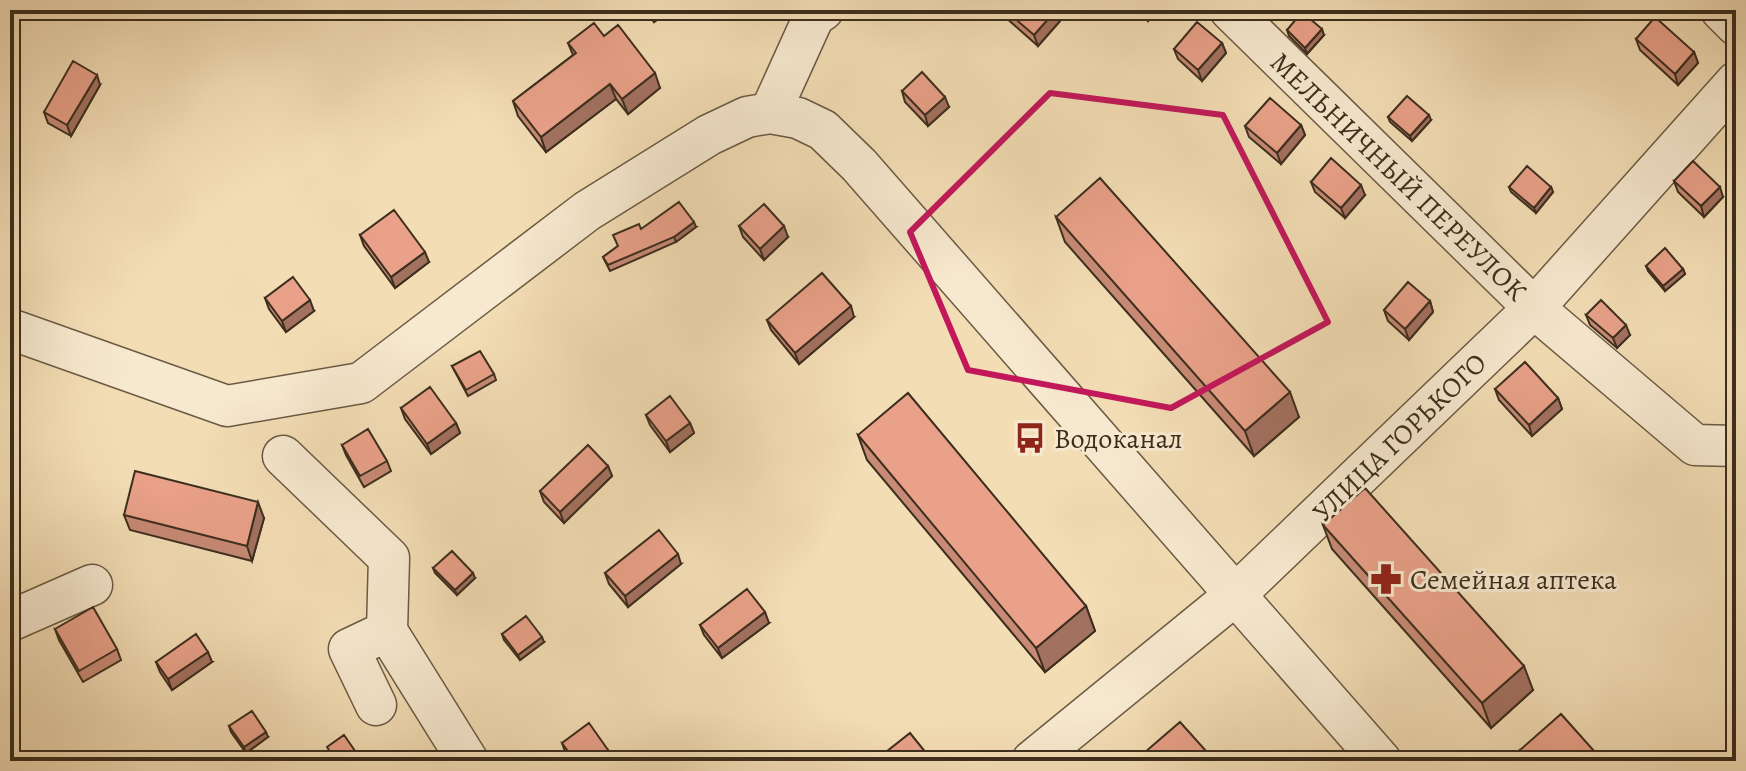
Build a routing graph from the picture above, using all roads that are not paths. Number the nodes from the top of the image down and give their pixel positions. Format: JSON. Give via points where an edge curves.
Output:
{"nodes":[{"id":1,"x":823,"y":10,"type":"edge"},
{"id":2,"x":1230,"y":10,"type":"edge"},
{"id":3,"x":1721,"y":10,"type":"edge"},
{"id":4,"x":1736,"y":25,"type":"edge"},
{"id":5,"x":1736,"y":82,"type":"edge"},
{"id":6,"x":770,"y":113,"type":"junction"},
{"id":7,"x":1534,"y":308,"type":"junction"},
{"id":8,"x":10,"y":329,"type":"edge"},
{"id":9,"x":1736,"y":446,"type":"edge"},
{"id":10,"x":283,"y":456,"type":"dead end"},
{"id":11,"x":92,"y":585,"type":"dead end"},
{"id":12,"x":1234,"y":596,"type":"junction"},
{"id":13,"x":10,"y":621,"type":"edge"},
{"id":14,"x":387,"y":631,"type":"junction"},
{"id":15,"x":376,"y":705,"type":"dead end"},
{"id":16,"x":468,"y":761,"type":"edge"},
{"id":17,"x":1032,"y":761,"type":"edge"},
{"id":18,"x":1381,"y":761,"type":"edge"}],
"edges":[{"from":1,"to":6,"type":"street","via":[[814,16]]},
{"from":2,"to":7,"type":"street","name":"МЕЛЬНИЧНЫЙ ПЕРЕУЛОК"},
{"from":3,"to":4,"type":"street"},
{"from":5,"to":7,"type":"street","name":"УЛИЦА ГОРЬКОГО"},
{"from":6,"to":8,"type":"street","via":[[747,117],[709,135],[587,211],[361,383],[227,406]]},
{"from":6,"to":12,"type":"street","via":[[823,130],[859,165]]},
{"from":7,"to":9,"type":"street","name":"МЕЛЬНИЧНЫЙ ПЕРЕУЛОК","via":[[1695,445]]},
{"from":7,"to":12,"type":"street","name":"УЛИЦА ГОРЬКОГО"},
{"from":10,"to":14,"type":"street","via":[[389,558]]},
{"from":11,"to":13,"type":"street"},
{"from":12,"to":17,"type":"street","name":"УЛИЦА ГОРЬКОГО"},
{"from":12,"to":18,"type":"street"},
{"from":14,"to":15,"type":"street","via":[[349,649]]},
{"from":14,"to":16,"type":"street"}]}
